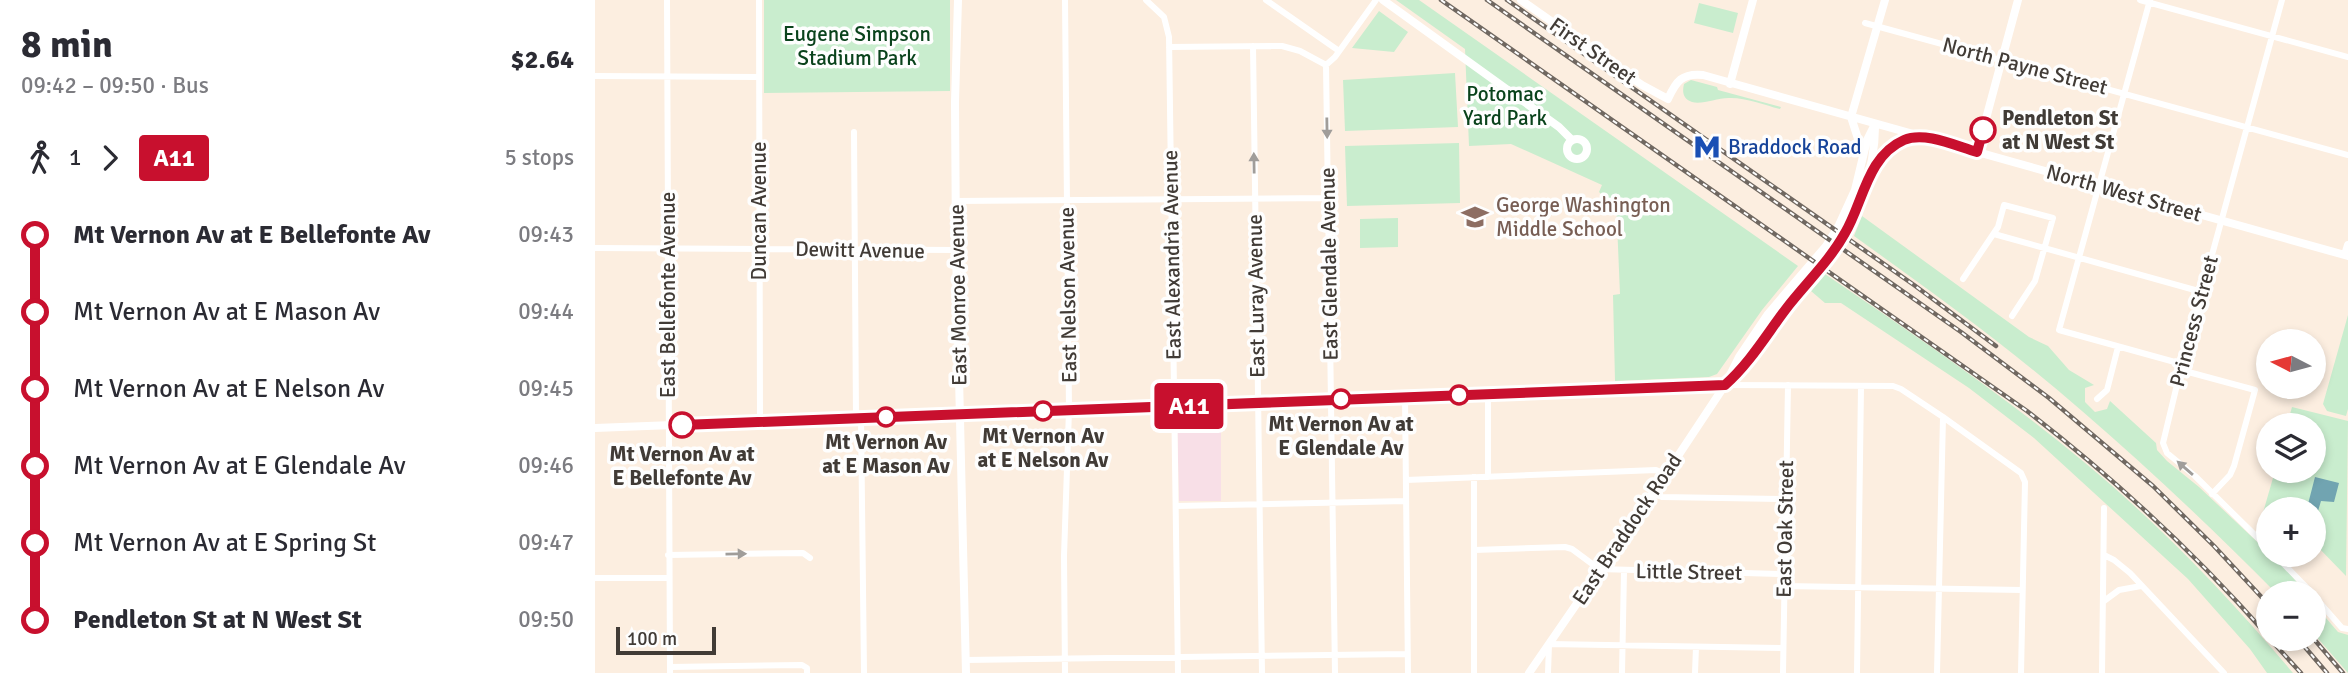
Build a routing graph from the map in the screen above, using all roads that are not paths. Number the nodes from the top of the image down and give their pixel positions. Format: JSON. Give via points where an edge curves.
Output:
{"nodes":[{"id":1,"x":667,"y":0,"type":"edge"},
{"id":2,"x":759,"y":0,"type":"edge"},
{"id":3,"x":958,"y":0,"type":"edge"},
{"id":4,"x":1065,"y":0,"type":"edge"},
{"id":5,"x":1146,"y":0,"type":"edge"},
{"id":6,"x":1266,"y":0,"type":"edge"},
{"id":7,"x":1376,"y":0,"type":"edge"},
{"id":8,"x":1383,"y":0,"type":"edge"},
{"id":9,"x":1521,"y":0,"type":"edge"},
{"id":10,"x":1753,"y":0,"type":"edge"},
{"id":11,"x":1885,"y":0,"type":"edge"},
{"id":12,"x":2018,"y":0,"type":"edge"},
{"id":13,"x":2140,"y":0,"type":"edge"},
{"id":14,"x":2282,"y":0,"type":"edge"},
{"id":15,"x":2150,"y":1,"type":"edge"},
{"id":16,"x":1865,"y":23,"type":"dead end"},
{"id":17,"x":1878,"y":25,"type":"junction"},
{"id":18,"x":2272,"y":36,"type":"junction"},
{"id":19,"x":1252,"y":46,"type":"junction"},
{"id":20,"x":1169,"y":47,"type":"junction"},
{"id":21,"x":1339,"y":51,"type":"junction"},
{"id":22,"x":2348,"y":57,"type":"edge"},
{"id":23,"x":2002,"y":60,"type":"junction"},
{"id":24,"x":1324,"y":64,"type":"junction"},
{"id":25,"x":595,"y":76,"type":"edge"},
{"id":26,"x":667,"y":76,"type":"junction"},
{"id":27,"x":758,"y":76,"type":"junction"},
{"id":28,"x":1730,"y":84,"type":"junction"},
{"id":29,"x":2124,"y":93,"type":"junction"},
{"id":30,"x":1668,"y":99,"type":"joint"},
{"id":31,"x":1851,"y":117,"type":"junction"},
{"id":32,"x":1875,"y":124,"type":"junction"},
{"id":33,"x":2247,"y":127,"type":"junction"},
{"id":34,"x":854,"y":132,"type":"dead end"},
{"id":35,"x":1922,"y":136,"type":"junction"},
{"id":36,"x":1572,"y":140,"type":"dead end"},
{"id":37,"x":1977,"y":152,"type":"junction"},
{"id":38,"x":2348,"y":155,"type":"edge"},
{"id":39,"x":1863,"y":160,"type":"junction"},
{"id":40,"x":1865,"y":184,"type":"junction"},
{"id":41,"x":2099,"y":186,"type":"junction"},
{"id":42,"x":1328,"y":198,"type":"junction"},
{"id":43,"x":1254,"y":199,"type":"junction"},
{"id":44,"x":1171,"y":200,"type":"junction"},
{"id":45,"x":956,"y":201,"type":"junction"},
{"id":46,"x":1067,"y":201,"type":"junction"},
{"id":47,"x":2222,"y":220,"type":"junction"},
{"id":48,"x":1994,"y":234,"type":"junction"},
{"id":49,"x":2348,"y":244,"type":"edge"},
{"id":50,"x":595,"y":248,"type":"edge"},
{"id":51,"x":759,"y":248,"type":"junction"},
{"id":52,"x":2045,"y":248,"type":"junction"},
{"id":53,"x":667,"y":249,"type":"junction"},
{"id":54,"x":855,"y":250,"type":"junction"},
{"id":55,"x":956,"y":250,"type":"junction"},
{"id":56,"x":2346,"y":256,"type":"edge"},
{"id":57,"x":2079,"y":257,"type":"junction"},
{"id":58,"x":1963,"y":279,"type":"dead end"},
{"id":59,"x":2202,"y":292,"type":"junction"},
{"id":60,"x":2012,"y":316,"type":"dead end"},
{"id":61,"x":2118,"y":347,"type":"junction"},
{"id":62,"x":2181,"y":367,"type":"junction"},
{"id":63,"x":1725,"y":385,"type":"junction"},
{"id":64,"x":1788,"y":385,"type":"junction"},
{"id":65,"x":1861,"y":387,"type":"junction"},
{"id":66,"x":1488,"y":394,"type":"junction"},
{"id":67,"x":1405,"y":397,"type":"junction"},
{"id":68,"x":2097,"y":399,"type":"dead end"},
{"id":69,"x":1332,"y":400,"type":"junction"},
{"id":70,"x":1258,"y":403,"type":"junction"},
{"id":71,"x":1174,"y":406,"type":"junction"},
{"id":72,"x":1069,"y":410,"type":"junction"},
{"id":73,"x":961,"y":414,"type":"junction"},
{"id":74,"x":1943,"y":417,"type":"junction"},
{"id":75,"x":859,"y":418,"type":"junction"},
{"id":76,"x":760,"y":422,"type":"junction"},
{"id":77,"x":668,"y":425,"type":"junction"},
{"id":78,"x":595,"y":428,"type":"edge"},
{"id":79,"x":1666,"y":474,"type":"junction"},
{"id":80,"x":1474,"y":477,"type":"junction"},
{"id":81,"x":1488,"y":477,"type":"junction"},
{"id":82,"x":1406,"y":480,"type":"junction"},
{"id":83,"x":1653,"y":493,"type":"junction"},
{"id":84,"x":2212,"y":494,"type":"junction"},
{"id":85,"x":1786,"y":499,"type":"junction"},
{"id":86,"x":1406,"y":501,"type":"junction"},
{"id":87,"x":1333,"y":502,"type":"junction"},
{"id":88,"x":1259,"y":503,"type":"junction"},
{"id":89,"x":1176,"y":506,"type":"junction"},
{"id":90,"x":2103,"y":508,"type":"dead end"},
{"id":91,"x":2256,"y":536,"type":"edge"},
{"id":92,"x":1474,"y":550,"type":"junction"},
{"id":93,"x":668,"y":555,"type":"junction"},
{"id":94,"x":2104,"y":555,"type":"junction"},
{"id":95,"x":810,"y":558,"type":"dead end"},
{"id":96,"x":2287,"y":567,"type":"edge"},
{"id":97,"x":1599,"y":569,"type":"junction"},
{"id":98,"x":1624,"y":571,"type":"junction"},
{"id":99,"x":1784,"y":574,"type":"junction"},
{"id":100,"x":595,"y":578,"type":"edge"},
{"id":101,"x":668,"y":578,"type":"junction"},
{"id":102,"x":2300,"y":581,"type":"edge"},
{"id":103,"x":1784,"y":586,"type":"junction"},
{"id":104,"x":2141,"y":586,"type":"junction"},
{"id":105,"x":1859,"y":587,"type":"junction"},
{"id":106,"x":1939,"y":589,"type":"junction"},
{"id":107,"x":2022,"y":590,"type":"junction"},
{"id":108,"x":2104,"y":601,"type":"junction"},
{"id":109,"x":2326,"y":609,"type":"edge"},
{"id":110,"x":2348,"y":629,"type":"edge"},
{"id":111,"x":1549,"y":644,"type":"junction"},
{"id":112,"x":1622,"y":645,"type":"junction"},
{"id":113,"x":1696,"y":647,"type":"junction"},
{"id":114,"x":1783,"y":648,"type":"junction"},
{"id":115,"x":1335,"y":654,"type":"junction"},
{"id":116,"x":1407,"y":654,"type":"junction"},
{"id":117,"x":1262,"y":656,"type":"junction"},
{"id":118,"x":1178,"y":657,"type":"junction"},
{"id":119,"x":1065,"y":658,"type":"junction"},
{"id":120,"x":965,"y":660,"type":"junction"},
{"id":121,"x":670,"y":670,"type":"edge"},
{"id":122,"x":807,"y":670,"type":"edge"},
{"id":123,"x":864,"y":673,"type":"edge"},
{"id":124,"x":965,"y":673,"type":"edge"},
{"id":125,"x":1065,"y":673,"type":"edge"},
{"id":126,"x":1178,"y":673,"type":"edge"},
{"id":127,"x":1262,"y":673,"type":"edge"},
{"id":128,"x":1335,"y":673,"type":"edge"},
{"id":129,"x":1408,"y":673,"type":"edge"},
{"id":130,"x":1474,"y":673,"type":"edge"},
{"id":131,"x":1529,"y":673,"type":"edge"},
{"id":132,"x":1548,"y":673,"type":"edge"},
{"id":133,"x":1622,"y":673,"type":"edge"},
{"id":134,"x":1695,"y":673,"type":"edge"},
{"id":135,"x":1783,"y":673,"type":"edge"},
{"id":136,"x":1857,"y":673,"type":"edge"},
{"id":137,"x":1937,"y":673,"type":"edge"},
{"id":138,"x":2021,"y":673,"type":"edge"},
{"id":139,"x":2102,"y":673,"type":"edge"},
{"id":140,"x":2224,"y":673,"type":"edge"}],
"edges":[{"from":1,"to":26,"type":"street","name":"East Bellefonte Avenue"},
{"from":2,"to":27,"type":"street","name":"Duncan Avenue"},
{"from":3,"to":45,"type":"main road","name":"East Monroe Avenue"},
{"from":4,"to":46,"type":"street","name":"East Nelson Avenue"},
{"from":5,"to":20,"type":"street","name":"East Alexandria Avenue","via":[[1164,17]]},
{"from":6,"to":21,"type":"street"},
{"from":7,"to":21,"type":"street"},
{"from":8,"to":36,"type":"main road"},
{"from":9,"to":30,"type":"main road","name":"First Street"},
{"from":10,"to":28,"type":"main road"},
{"from":11,"to":17,"type":"main road"},
{"from":12,"to":23,"type":"main road"},
{"from":13,"to":15,"type":"street"},
{"from":14,"to":18,"type":"street","name":"Princess Street"},
{"from":15,"to":18,"type":"street"},
{"from":15,"to":29,"type":"street"},
{"from":16,"to":17,"type":"street","name":"North Payne Street"},
{"from":17,"to":23,"type":"street","name":"North Payne Street"},
{"from":17,"to":31,"type":"main road"},
{"from":18,"to":22,"type":"street"},
{"from":18,"to":33,"type":"street","name":"Princess Street"},
{"from":19,"to":20,"type":"street"},
{"from":19,"to":24,"type":"street","via":[[1288,47]]},
{"from":43,"to":19,"type":"street","name":"East Luray Avenue","one_way":true},
{"from":20,"to":44,"type":"street","name":"East Alexandria Avenue"},
{"from":21,"to":24,"type":"street"},
{"from":23,"to":29,"type":"street","name":"North Payne Street"},
{"from":23,"to":37,"type":"main road"},
{"from":24,"to":42,"type":"street","name":"East Glendale Avenue","one_way":true},
{"from":25,"to":26,"type":"street"},
{"from":26,"to":27,"type":"street"},
{"from":26,"to":53,"type":"street","name":"East Bellefonte Avenue"},
{"from":27,"to":51,"type":"street","name":"Duncan Avenue"},
{"from":28,"to":30,"type":"main road","name":"North West Street","via":[[1688,74],[1677,80]]},
{"from":28,"to":31,"type":"main road","name":"North West Street"},
{"from":29,"to":33,"type":"street","name":"North Payne Street"},
{"from":29,"to":41,"type":"street"},
{"from":31,"to":32,"type":"main road","name":"North West Street"},
{"from":31,"to":39,"type":"main road"},
{"from":32,"to":35,"type":"main road","name":"North West Street"},
{"from":32,"to":39,"type":"main road","name":"East Braddock Road"},
{"from":32,"to":40,"type":"main road","name":"East Braddock Road"},
{"from":33,"to":38,"type":"street","name":"North Payne Street"},
{"from":33,"to":47,"type":"street","name":"Princess Street"},
{"from":34,"to":54,"type":"street"},
{"from":35,"to":37,"type":"main road","name":"North West Street"},
{"from":35,"to":40,"type":"main road","via":[[1894,146]]},
{"from":37,"to":41,"type":"main road","name":"North West Street"},
{"from":39,"to":63,"type":"main road","name":"East Braddock Road","via":[[1839,225],[1768,314]]},
{"from":40,"to":63,"type":"main road","name":"East Braddock Road","via":[[1831,255],[1741,371]]},
{"from":41,"to":47,"type":"main road","name":"North West Street"},
{"from":41,"to":57,"type":"street"},
{"from":42,"to":43,"type":"street"},
{"from":42,"to":69,"type":"street","name":"East Glendale Avenue"},
{"from":43,"to":44,"type":"street"},
{"from":43,"to":70,"type":"street","name":"East Luray Avenue"},
{"from":44,"to":46,"type":"street"},
{"from":44,"to":71,"type":"street","name":"East Alexandria Avenue"},
{"from":45,"to":46,"type":"street"},
{"from":45,"to":55,"type":"main road","name":"East Monroe Avenue"},
{"from":46,"to":72,"type":"street","name":"East Nelson Avenue"},
{"from":47,"to":56,"type":"main road","name":"North West Street"},
{"from":47,"to":59,"type":"street","name":"Princess Street"},
{"from":48,"to":52,"type":"street"},
{"from":48,"to":52,"type":"street","via":[[2004,205],[2053,218]]},
{"from":48,"to":58,"type":"street"},
{"from":49,"to":56,"type":"main road"},
{"from":50,"to":53,"type":"street","name":"Dewitt Avenue"},
{"from":51,"to":53,"type":"street","name":"Dewitt Avenue"},
{"from":51,"to":54,"type":"street","name":"Dewitt Avenue"},
{"from":51,"to":76,"type":"street","name":"Duncan Avenue"},
{"from":52,"to":57,"type":"street"},
{"from":52,"to":60,"type":"street","via":[[2035,281]]},
{"from":53,"to":77,"type":"street","name":"East Bellefonte Avenue"},
{"from":54,"to":55,"type":"street","name":"Dewitt Avenue"},
{"from":54,"to":75,"type":"street"},
{"from":55,"to":73,"type":"main road","name":"East Monroe Avenue"},
{"from":57,"to":59,"type":"street"},
{"from":57,"to":61,"type":"street","via":[[2059,330]]},
{"from":59,"to":62,"type":"street","name":"Princess Street"},
{"from":61,"to":62,"type":"street"},
{"from":61,"to":68,"type":"street","via":[[2107,390]]},
{"from":84,"to":62,"type":"street","name":"Princess Street","one_way":true,"via":[[2167,453],[2164,439]]},
{"from":62,"to":84,"type":"street","via":[[2255,390],[2234,466]]},
{"from":63,"to":64,"type":"street"},
{"from":63,"to":66,"type":"main road"},
{"from":63,"to":79,"type":"main road","name":"East Braddock Road"},
{"from":64,"to":65,"type":"street"},
{"from":64,"to":85,"type":"street","name":"East Oak Street"},
{"from":65,"to":74,"type":"street","via":[[1893,386]]},
{"from":65,"to":105,"type":"street"},
{"from":66,"to":67,"type":"main road"},
{"from":66,"to":81,"type":"street"},
{"from":67,"to":69,"type":"main road"},
{"from":67,"to":82,"type":"street"},
{"from":69,"to":70,"type":"main road"},
{"from":69,"to":87,"type":"street","name":"East Glendale Avenue"},
{"from":70,"to":71,"type":"main road"},
{"from":70,"to":88,"type":"street","name":"East Luray Avenue"},
{"from":71,"to":72,"type":"main road"},
{"from":71,"to":89,"type":"street","name":"East Alexandria Avenue"},
{"from":72,"to":73,"type":"main road"},
{"from":72,"to":119,"type":"street","name":"East Nelson Avenue"},
{"from":73,"to":75,"type":"main road"},
{"from":73,"to":120,"type":"main road","name":"East Monroe Avenue"},
{"from":74,"to":106,"type":"street"},
{"from":74,"to":107,"type":"street","via":[[2023,476]]},
{"from":75,"to":76,"type":"main road"},
{"from":75,"to":123,"type":"street"},
{"from":76,"to":77,"type":"main road"},
{"from":77,"to":78,"type":"main road"},
{"from":77,"to":93,"type":"street","name":"East Bellefonte Avenue"},
{"from":79,"to":81,"type":"street","via":[[1656,470]]},
{"from":79,"to":83,"type":"main road","name":"East Braddock Road"},
{"from":80,"to":81,"type":"street"},
{"from":80,"to":82,"type":"street"},
{"from":80,"to":92,"type":"street"},
{"from":82,"to":86,"type":"street"},
{"from":83,"to":85,"type":"street","via":[[1662,498]]},
{"from":83,"to":97,"type":"main road","name":"East Braddock Road"},
{"from":84,"to":91,"type":"street"},
{"from":85,"to":99,"type":"street","name":"East Oak Street"},
{"from":86,"to":87,"type":"street"},
{"from":86,"to":116,"type":"street"},
{"from":87,"to":88,"type":"street"},
{"from":87,"to":115,"type":"street","name":"East Glendale Avenue"},
{"from":88,"to":89,"type":"street"},
{"from":88,"to":117,"type":"street","name":"East Luray Avenue"},
{"from":89,"to":118,"type":"street","name":"East Alexandria Avenue"},
{"from":90,"to":94,"type":"street"},
{"from":92,"to":97,"type":"street","via":[[1570,548]]},
{"from":92,"to":130,"type":"street"},
{"from":93,"to":95,"type":"street","one_way":true,"via":[[803,553]]},
{"from":93,"to":101,"type":"street","name":"East Bellefonte Avenue"},
{"from":94,"to":104,"type":"street"},
{"from":94,"to":108,"type":"street"},
{"from":96,"to":102,"type":"street"},
{"from":97,"to":98,"type":"street","name":"Little Street"},
{"from":97,"to":111,"type":"main road","name":"East Braddock Road"},
{"from":98,"to":99,"type":"street","name":"Little Street"},
{"from":98,"to":112,"type":"street"},
{"from":99,"to":103,"type":"street","name":"East Oak Street"},
{"from":100,"to":101,"type":"street"},
{"from":101,"to":121,"type":"street","name":"East Bellefonte Avenue"},
{"from":103,"to":105,"type":"street"},
{"from":103,"to":114,"type":"street","name":"East Oak Street"},
{"from":104,"to":108,"type":"street","via":[[2119,590]]},
{"from":104,"to":140,"type":"street"},
{"from":105,"to":106,"type":"street"},
{"from":105,"to":136,"type":"street"},
{"from":106,"to":107,"type":"street"},
{"from":106,"to":137,"type":"street"},
{"from":107,"to":138,"type":"street"},
{"from":108,"to":139,"type":"street"},
{"from":109,"to":110,"type":"street"},
{"from":111,"to":112,"type":"street"},
{"from":111,"to":131,"type":"main road","name":"East Braddock Road"},
{"from":111,"to":132,"type":"street"},
{"from":112,"to":113,"type":"street"},
{"from":112,"to":133,"type":"street"},
{"from":113,"to":114,"type":"street"},
{"from":113,"to":134,"type":"street"},
{"from":114,"to":135,"type":"street","name":"East Oak Street"},
{"from":115,"to":116,"type":"street"},
{"from":115,"to":117,"type":"street"},
{"from":115,"to":128,"type":"street","name":"East Glendale Avenue"},
{"from":116,"to":129,"type":"street"},
{"from":117,"to":118,"type":"street"},
{"from":117,"to":127,"type":"street","name":"East Luray Avenue"},
{"from":118,"to":119,"type":"street"},
{"from":118,"to":126,"type":"street","name":"East Alexandria Avenue"},
{"from":119,"to":120,"type":"street"},
{"from":119,"to":125,"type":"street","name":"East Nelson Avenue"},
{"from":120,"to":124,"type":"main road","name":"East Monroe Avenue"},
{"from":121,"to":122,"type":"street","via":[[802,665]]}]}
